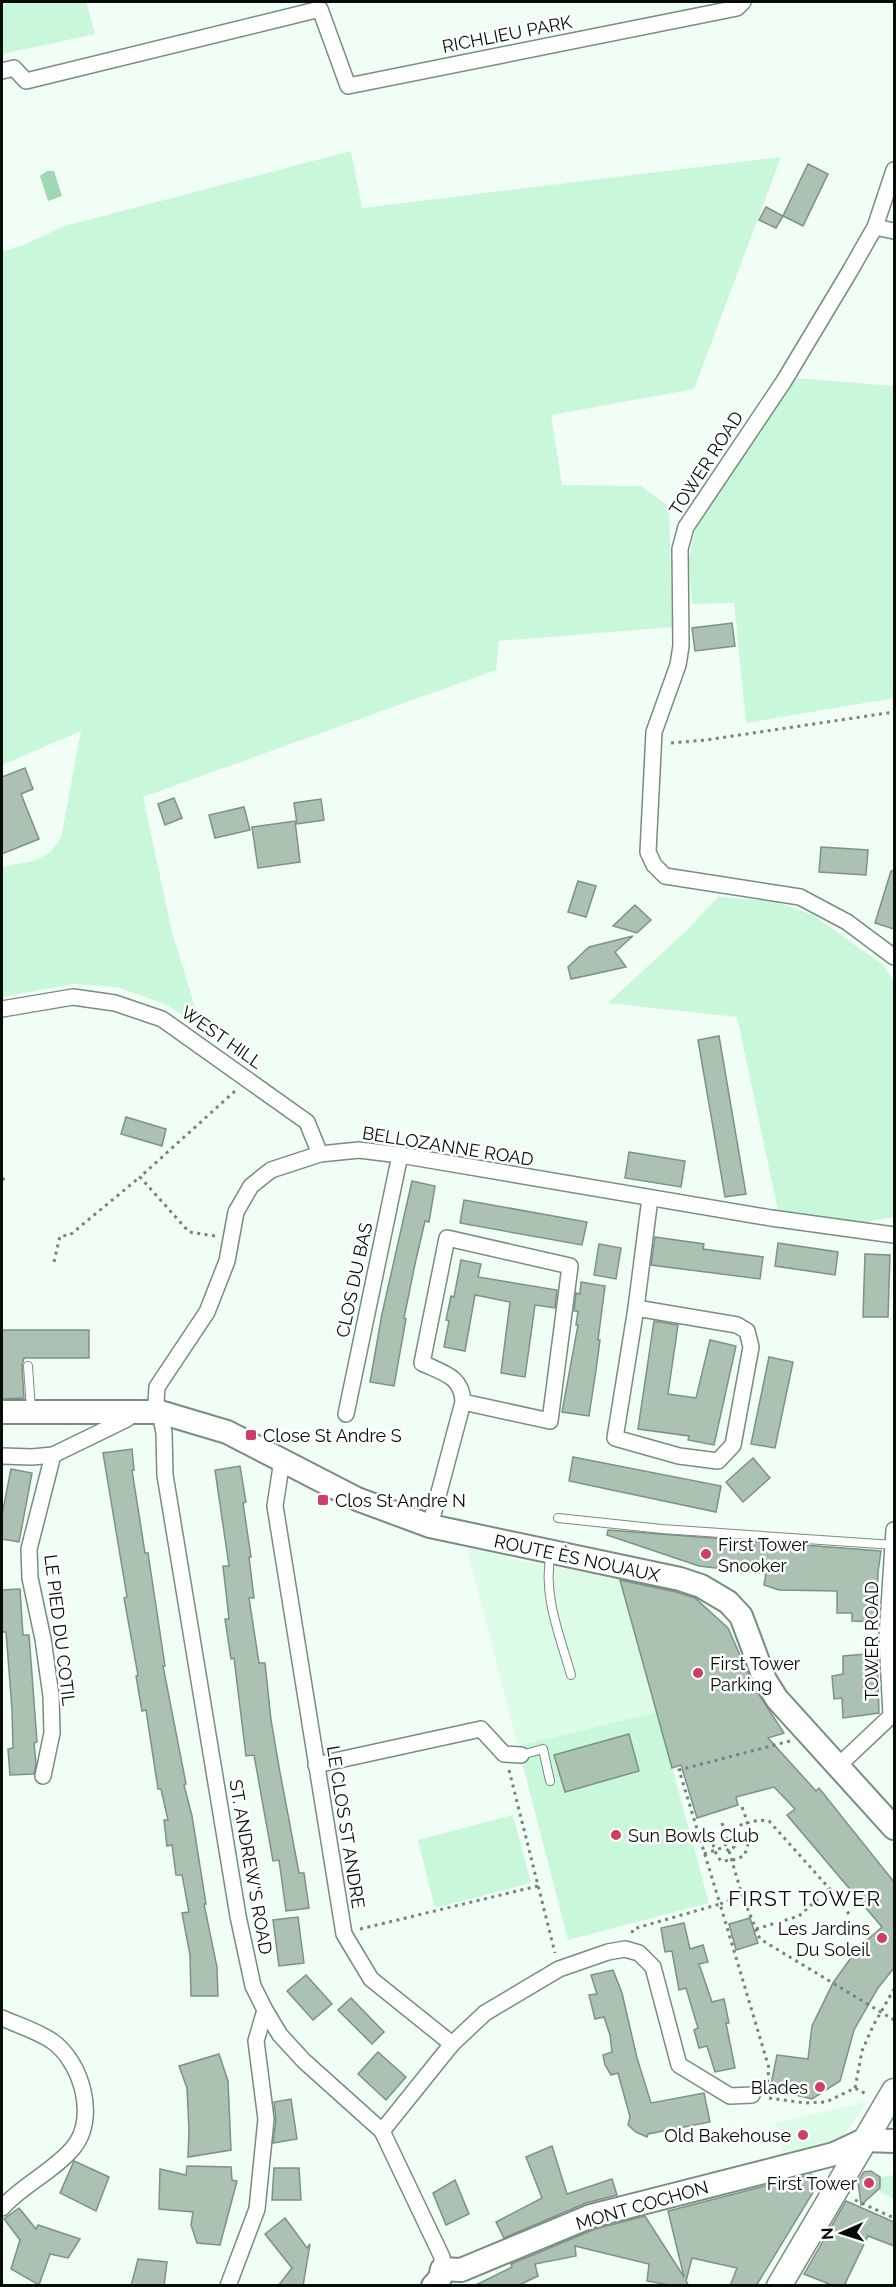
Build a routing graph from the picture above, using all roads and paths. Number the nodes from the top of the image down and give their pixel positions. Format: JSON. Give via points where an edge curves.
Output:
{"nodes":[{"id":1,"x":743,"y":2,"type":"edge"},
{"id":2,"x":2,"y":71,"type":"edge"},
{"id":3,"x":894,"y":170,"type":"edge"},
{"id":4,"x":875,"y":227,"type":"junction"},
{"id":5,"x":894,"y":231,"type":"edge"},
{"id":6,"x":894,"y":712,"type":"edge"},
{"id":7,"x":653,"y":745,"type":"junction"},
{"id":8,"x":894,"y":957,"type":"edge"},
{"id":9,"x":2,"y":1009,"type":"edge"},
{"id":10,"x":235,"y":1091,"type":"dead end"},
{"id":11,"x":320,"y":1154,"type":"junction"},
{"id":12,"x":400,"y":1155,"type":"junction"},
{"id":13,"x":7,"y":1176,"type":"dead end"},
{"id":14,"x":140,"y":1177,"type":"junction"},
{"id":15,"x":2,"y":1180,"type":"edge"},
{"id":16,"x":650,"y":1198,"type":"junction"},
{"id":17,"x":894,"y":1235,"type":"edge"},
{"id":18,"x":232,"y":1239,"type":"junction"},
{"id":19,"x":54,"y":1262,"type":"dead end"},
{"id":20,"x":636,"y":1308,"type":"junction"},
{"id":21,"x":28,"y":1366,"type":"dead end"},
{"id":22,"x":463,"y":1402,"type":"junction"},
{"id":23,"x":2,"y":1412,"type":"edge"},
{"id":24,"x":130,"y":1412,"type":"junction"},
{"id":25,"x":160,"y":1412,"type":"junction"},
{"id":26,"x":31,"y":1414,"type":"junction"},
{"id":27,"x":346,"y":1414,"type":"dead end"},
{"id":28,"x":53,"y":1455,"type":"junction"},
{"id":29,"x":2,"y":1456,"type":"edge"},
{"id":30,"x":282,"y":1460,"type":"junction"},
{"id":31,"x":558,"y":1518,"type":"dead end"},
{"id":32,"x":430,"y":1526,"type":"junction"},
{"id":33,"x":894,"y":1530,"type":"edge"},
{"id":34,"x":894,"y":1545,"type":"edge"},
{"id":35,"x":552,"y":1552,"type":"junction"},
{"id":36,"x":571,"y":1674,"type":"dead end"},
{"id":37,"x":807,"y":1732,"type":"junction"},
{"id":38,"x":504,"y":1754,"type":"junction"},
{"id":39,"x":521,"y":1755,"type":"joint"},
{"id":40,"x":316,"y":1765,"type":"junction"},
{"id":41,"x":838,"y":1766,"type":"junction"},
{"id":42,"x":43,"y":1776,"type":"dead end"},
{"id":43,"x":550,"y":1781,"type":"dead end"},
{"id":44,"x":742,"y":1807,"type":"dead end"},
{"id":45,"x":748,"y":1822,"type":"junction"},
{"id":46,"x":722,"y":1823,"type":"dead end"},
{"id":47,"x":894,"y":1828,"type":"edge"},
{"id":48,"x":725,"y":1830,"type":"junction"},
{"id":49,"x":750,"y":1839,"type":"junction"},
{"id":50,"x":728,"y":1841,"type":"junction"},
{"id":51,"x":734,"y":1841,"type":"junction"},
{"id":52,"x":724,"y":1847,"type":"junction"},
{"id":53,"x":714,"y":1850,"type":"junction"},
{"id":54,"x":729,"y":1851,"type":"junction"},
{"id":55,"x":704,"y":1854,"type":"junction"},
{"id":56,"x":733,"y":1860,"type":"junction"},
{"id":57,"x":538,"y":1886,"type":"junction"},
{"id":58,"x":829,"y":1888,"type":"junction"},
{"id":59,"x":742,"y":1895,"type":"junction"},
{"id":60,"x":720,"y":1904,"type":"junction"},
{"id":61,"x":849,"y":1914,"type":"dead end"},
{"id":62,"x":756,"y":1929,"type":"junction"},
{"id":63,"x":344,"y":1934,"type":"junction"},
{"id":64,"x":624,"y":1949,"type":"junction"},
{"id":65,"x":559,"y":1969,"type":"junction"},
{"id":66,"x":894,"y":1989,"type":"edge"},
{"id":67,"x":265,"y":2010,"type":"junction"},
{"id":68,"x":880,"y":2012,"type":"junction"},
{"id":69,"x":2,"y":2018,"type":"edge"},
{"id":70,"x":894,"y":2020,"type":"edge"},
{"id":71,"x":452,"y":2044,"type":"junction"},
{"id":72,"x":855,"y":2088,"type":"junction"},
{"id":73,"x":759,"y":2096,"type":"junction"},
{"id":74,"x":891,"y":2098,"type":"edge"},
{"id":75,"x":382,"y":2131,"type":"junction"},
{"id":76,"x":864,"y":2140,"type":"junction"},
{"id":77,"x":894,"y":2141,"type":"edge"},
{"id":78,"x":834,"y":2191,"type":"junction"},
{"id":79,"x":2,"y":2208,"type":"edge"},
{"id":80,"x":894,"y":2218,"type":"edge"},
{"id":81,"x":438,"y":2277,"type":"edge"},
{"id":82,"x":228,"y":2286,"type":"edge"},
{"id":83,"x":779,"y":2286,"type":"edge"}],
"edges":[{"from":1,"to":2,"type":"street","name":"RICHLIEU PARK","via":[[737,8],[348,86],[320,9],[26,81],[14,68]]},
{"from":3,"to":4,"type":"street","name":"TOWER ROAD"},
{"from":4,"to":5,"type":"street"},
{"from":4,"to":7,"type":"street","name":"TOWER ROAD","via":[[784,381],[686,527],[680,549],[681,646]]},
{"from":6,"to":7,"type":"path"},
{"from":7,"to":8,"type":"street","name":"TOWER ROAD","via":[[648,852],[665,876],[800,897],[848,922]]},
{"from":9,"to":11,"type":"street","name":"WEST HILL","via":[[73,997],[116,1003],[162,1019],[307,1122]]},
{"from":10,"to":14,"type":"path"},
{"from":11,"to":12,"type":"street","name":"BELLOZANNE ROAD","via":[[359,1150]]},
{"from":11,"to":18,"type":"street","name":"BELLOZANNE ROAD","via":[[271,1170],[251,1186],[236,1212]]},
{"from":12,"to":16,"type":"street","name":"BELLOZANNE ROAD"},
{"from":12,"to":27,"type":"street","name":"CLOS DU BAS"},
{"from":13,"to":15,"type":"path"},
{"from":14,"to":18,"type":"path","via":[[189,1232]]},
{"from":14,"to":19,"type":"path","via":[[70,1235],[60,1236]]},
{"from":16,"to":17,"type":"street","name":"BELLOZANNE ROAD"},
{"from":16,"to":20,"type":"street"},
{"from":18,"to":25,"type":"street","name":"BELLOZANNE ROAD","via":[[228,1261],[207,1312],[157,1387]]},
{"from":20,"to":20,"type":"street","via":[[615,1438],[679,1456],[718,1461],[733,1445],[751,1347],[747,1330]]},
{"from":21,"to":26,"type":"lane"},
{"from":22,"to":22,"type":"street","via":[[550,1420],[570,1266],[447,1238],[422,1364],[452,1377],[462,1389]]},
{"from":22,"to":32,"type":"street"},
{"from":23,"to":26,"type":"street","name":"ROUTE ÈS NOUAUX"},
{"from":24,"to":25,"type":"street","name":"ROUTE ÈS NOUAUX"},
{"from":24,"to":26,"type":"street","name":"ROUTE ÈS NOUAUX"},
{"from":24,"to":28,"type":"street","via":[[127,1419]]},
{"from":25,"to":30,"type":"street","name":"ROUTE ÈS NOUAUX","via":[[227,1432]]},
{"from":25,"to":67,"type":"street","name":"ST. ANDREW'S ROAD","via":[[165,1475],[238,1916],[253,1986]]},
{"from":28,"to":29,"type":"street"},
{"from":28,"to":42,"type":"street","name":"LE PIED DU COTIL","via":[[29,1549],[30,1578],[51,1696],[52,1733]]},
{"from":30,"to":32,"type":"street","name":"ROUTE ÈS NOUAUX","via":[[357,1499]]},
{"from":30,"to":40,"type":"street","name":"LE CLOS ST ANDRE","via":[[275,1506]]},
{"from":31,"to":34,"type":"lane"},
{"from":32,"to":35,"type":"street","name":"ROUTE ÈS NOUAUX"},
{"from":33,"to":34,"type":"street","name":"TOWER ROAD"},
{"from":34,"to":41,"type":"street","name":"TOWER ROAD","via":[[887,1637],[891,1716]]},
{"from":35,"to":36,"type":"lane","via":[[548,1567],[550,1601]]},
{"from":35,"to":37,"type":"street","name":"ROUTE ÈS NOUAUX","via":[[680,1579],[728,1602],[741,1616],[765,1680]]},
{"from":37,"to":41,"type":"street","name":"ROUTE ÈS NOUAUX"},
{"from":37,"to":55,"type":"path","via":[[791,1741],[678,1770]]},
{"from":38,"to":39,"type":"street"},
{"from":38,"to":40,"type":"street","via":[[481,1730]]},
{"from":38,"to":57,"type":"path"},
{"from":39,"to":43,"type":"lane","via":[[543,1749]]},
{"from":40,"to":63,"type":"street","name":"LE CLOS ST ANDRE"},
{"from":41,"to":47,"type":"street","name":"ROUTE ÈS NOUAUX"},
{"from":44,"to":45,"type":"path"},
{"from":45,"to":48,"type":"path"},
{"from":45,"to":49,"type":"path"},
{"from":45,"to":58,"type":"path","via":[[769,1821]]},
{"from":46,"to":48,"type":"path"},
{"from":48,"to":50,"type":"path"},
{"from":48,"to":53,"type":"path","via":[[713,1840]]},
{"from":49,"to":51,"type":"path"},
{"from":49,"to":56,"type":"path","via":[[744,1856]]},
{"from":50,"to":51,"type":"path"},
{"from":50,"to":52,"type":"path"},
{"from":51,"to":54,"type":"path"},
{"from":52,"to":53,"type":"path"},
{"from":52,"to":54,"type":"path"},
{"from":53,"to":55,"type":"path"},
{"from":53,"to":56,"type":"path","via":[[721,1861]]},
{"from":54,"to":56,"type":"path"},
{"from":55,"to":60,"type":"path"},
{"from":56,"to":59,"type":"path"},
{"from":57,"to":63,"type":"path"},
{"from":57,"to":65,"type":"path"},
{"from":58,"to":61,"type":"path"},
{"from":58,"to":62,"type":"path","via":[[799,1916]]},
{"from":59,"to":60,"type":"path"},
{"from":59,"to":62,"type":"path"},
{"from":60,"to":64,"type":"path","via":[[633,1929]]},
{"from":60,"to":73,"type":"path","via":[[769,2068]]},
{"from":62,"to":68,"type":"path","via":[[760,1939]]},
{"from":63,"to":71,"type":"street","name":"LE CLOS ST ANDRE","via":[[371,1979]]},
{"from":64,"to":65,"type":"street"},
{"from":64,"to":73,"type":"street","via":[[639,1953],[653,1967],[679,2065],[730,2096]]},
{"from":65,"to":71,"type":"street","via":[[485,2013]]},
{"from":66,"to":68,"type":"path"},
{"from":67,"to":75,"type":"street","name":"ST. ANDREW'S ROAD","via":[[280,2035],[304,2061]]},
{"from":67,"to":82,"type":"street","via":[[256,2041],[266,2119],[257,2209]]},
{"from":68,"to":70,"type":"path"},
{"from":68,"to":72,"type":"path","via":[[862,2051]]},
{"from":69,"to":79,"type":"street","via":[[52,2041],[70,2059],[82,2084],[86,2112],[73,2148]]},
{"from":71,"to":75,"type":"street"},
{"from":72,"to":73,"type":"path","via":[[826,2102]]},
{"from":72,"to":74,"type":"path"},
{"from":74,"to":76,"type":"main road"},
{"from":75,"to":81,"type":"street","name":"ST. ANDREW'S ROAD","via":[[441,2257]]},
{"from":76,"to":77,"type":"street"},
{"from":76,"to":78,"type":"main road"},
{"from":76,"to":81,"type":"street","name":"MONT COCHON","via":[[834,2154],[591,2216]]},
{"from":78,"to":80,"type":"path"},
{"from":78,"to":83,"type":"main road"}]}
